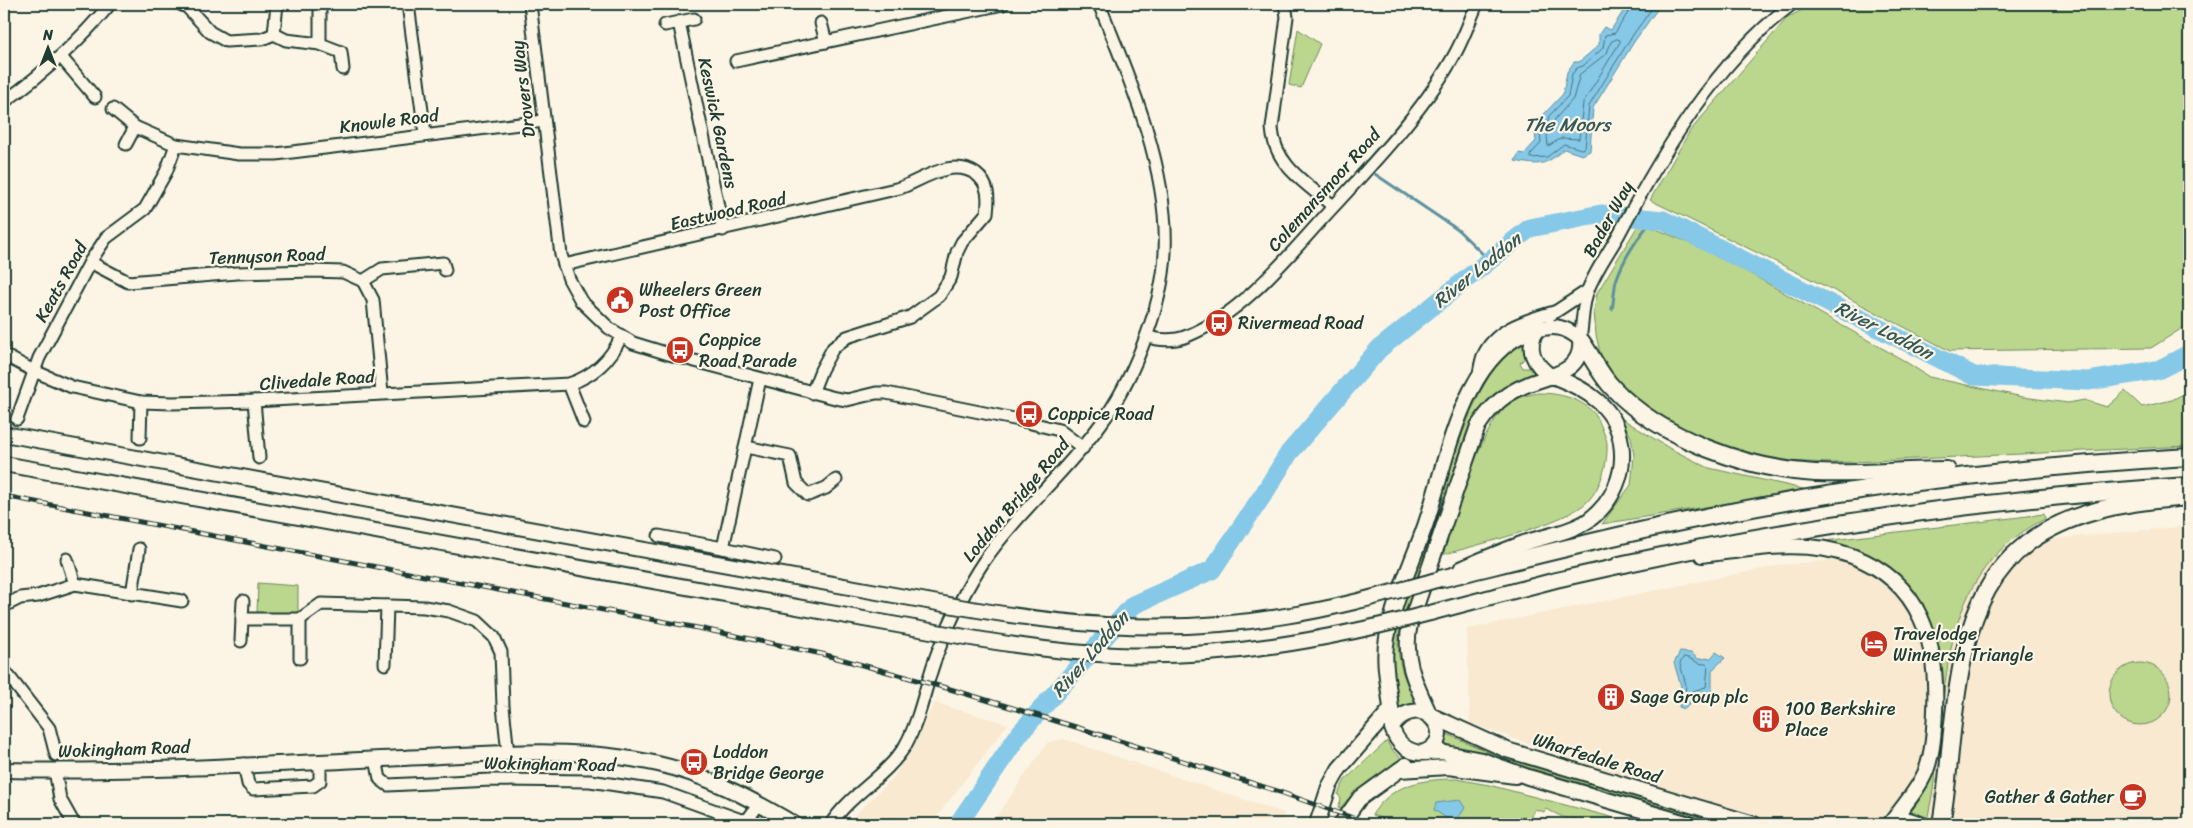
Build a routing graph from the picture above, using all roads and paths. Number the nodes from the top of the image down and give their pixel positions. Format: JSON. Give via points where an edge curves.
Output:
{"nodes":[{"id":1,"x":110,"y":4,"type":"edge"},
{"id":2,"x":180,"y":4,"type":"edge"},
{"id":3,"x":277,"y":4,"type":"edge"},
{"id":4,"x":408,"y":4,"type":"edge"},
{"id":5,"x":530,"y":4,"type":"edge"},
{"id":6,"x":1003,"y":4,"type":"edge"},
{"id":7,"x":1099,"y":4,"type":"edge"},
{"id":8,"x":1285,"y":4,"type":"edge"},
{"id":9,"x":1477,"y":4,"type":"edge"},
{"id":10,"x":1792,"y":4,"type":"edge"},
{"id":11,"x":320,"y":5,"type":"dead end"},
{"id":12,"x":694,"y":19,"type":"dead end"},
{"id":13,"x":680,"y":22,"type":"junction"},
{"id":14,"x":821,"y":23,"type":"dead end"},
{"id":15,"x":665,"y":25,"type":"dead end"},
{"id":16,"x":274,"y":34,"type":"junction"},
{"id":17,"x":826,"y":42,"type":"junction"},
{"id":18,"x":320,"y":44,"type":"junction"},
{"id":19,"x":61,"y":57,"type":"junction"},
{"id":20,"x":736,"y":61,"type":"dead end"},
{"id":21,"x":342,"y":69,"type":"dead end"},
{"id":22,"x":94,"y":97,"type":"dead end"},
{"id":23,"x":4,"y":102,"type":"edge"},
{"id":24,"x":113,"y":109,"type":"dead end"},
{"id":25,"x":544,"y":120,"type":"junction"},
{"id":26,"x":135,"y":127,"type":"junction"},
{"id":27,"x":425,"y":134,"type":"junction"},
{"id":28,"x":126,"y":144,"type":"dead end"},
{"id":29,"x":176,"y":144,"type":"junction"},
{"id":30,"x":1334,"y":206,"type":"junction"},
{"id":31,"x":723,"y":230,"type":"junction"},
{"id":32,"x":90,"y":262,"type":"junction"},
{"id":33,"x":443,"y":262,"type":"dead end"},
{"id":34,"x":564,"y":265,"type":"junction"},
{"id":35,"x":363,"y":281,"type":"junction"},
{"id":36,"x":1587,"y":291,"type":"junction"},
{"id":37,"x":1554,"y":312,"type":"junction"},
{"id":38,"x":1538,"y":329,"type":"junction"},
{"id":39,"x":1147,"y":336,"type":"junction"},
{"id":40,"x":621,"y":338,"type":"junction"},
{"id":41,"x":1580,"y":340,"type":"junction"},
{"id":42,"x":4,"y":354,"type":"edge"},
{"id":43,"x":34,"y":371,"type":"junction"},
{"id":44,"x":1478,"y":376,"type":"junction"},
{"id":45,"x":1553,"y":376,"type":"junction"},
{"id":46,"x":760,"y":379,"type":"junction"},
{"id":47,"x":569,"y":384,"type":"junction"},
{"id":48,"x":382,"y":393,"type":"junction"},
{"id":49,"x":812,"y":393,"type":"junction"},
{"id":50,"x":254,"y":401,"type":"junction"},
{"id":51,"x":141,"y":402,"type":"junction"},
{"id":52,"x":17,"y":419,"type":"dead end"},
{"id":53,"x":584,"y":422,"type":"dead end"},
{"id":54,"x":4,"y":434,"type":"edge"},
{"id":55,"x":140,"y":438,"type":"dead end"},
{"id":56,"x":746,"y":447,"type":"junction"},
{"id":57,"x":1083,"y":448,"type":"junction"},
{"id":58,"x":2189,"y":457,"type":"edge"},
{"id":59,"x":259,"y":458,"type":"dead end"},
{"id":60,"x":4,"y":464,"type":"edge"},
{"id":61,"x":2020,"y":470,"type":"junction"},
{"id":62,"x":836,"y":480,"type":"dead end"},
{"id":63,"x":2189,"y":486,"type":"edge"},
{"id":64,"x":2189,"y":497,"type":"edge"},
{"id":65,"x":659,"y":536,"type":"dead end"},
{"id":66,"x":723,"y":548,"type":"junction"},
{"id":67,"x":139,"y":549,"type":"dead end"},
{"id":68,"x":67,"y":559,"type":"dead end"},
{"id":69,"x":775,"y":559,"type":"dead end"},
{"id":70,"x":1619,"y":565,"type":"junction"},
{"id":71,"x":1440,"y":579,"type":"junction"},
{"id":72,"x":75,"y":584,"type":"junction"},
{"id":73,"x":132,"y":594,"type":"junction"},
{"id":74,"x":182,"y":601,"type":"dead end"},
{"id":75,"x":243,"y":601,"type":"dead end"},
{"id":76,"x":4,"y":606,"type":"edge"},
{"id":77,"x":387,"y":606,"type":"junction"},
{"id":78,"x":242,"y":619,"type":"junction"},
{"id":79,"x":300,"y":619,"type":"junction"},
{"id":80,"x":241,"y":641,"type":"dead end"},
{"id":81,"x":300,"y":658,"type":"dead end"},
{"id":82,"x":385,"y":664,"type":"dead end"},
{"id":83,"x":4,"y":670,"type":"edge"},
{"id":84,"x":1390,"y":709,"type":"junction"},
{"id":85,"x":1431,"y":716,"type":"junction"},
{"id":86,"x":1392,"y":727,"type":"junction"},
{"id":87,"x":1424,"y":753,"type":"junction"},
{"id":88,"x":508,"y":754,"type":"junction"},
{"id":89,"x":57,"y":755,"type":"dead end"},
{"id":90,"x":376,"y":759,"type":"junction"},
{"id":91,"x":320,"y":762,"type":"junction"},
{"id":92,"x":244,"y":764,"type":"junction"},
{"id":93,"x":1338,"y":769,"type":"junction"},
{"id":94,"x":4,"y":770,"type":"edge"},
{"id":95,"x":55,"y":770,"type":"junction"},
{"id":96,"x":1399,"y":770,"type":"junction"},
{"id":97,"x":1528,"y":777,"type":"junction"},
{"id":98,"x":759,"y":804,"type":"junction"},
{"id":99,"x":1889,"y":823,"type":"edge"},
{"id":100,"x":74,"y":824,"type":"edge"},
{"id":101,"x":794,"y":824,"type":"edge"},
{"id":102,"x":831,"y":824,"type":"edge"},
{"id":103,"x":1317,"y":824,"type":"edge"},
{"id":104,"x":1341,"y":824,"type":"edge"},
{"id":105,"x":1689,"y":824,"type":"edge"},
{"id":106,"x":1754,"y":824,"type":"edge"},
{"id":107,"x":1921,"y":824,"type":"edge"},
{"id":108,"x":1941,"y":824,"type":"edge"}],
"edges":[{"from":1,"to":19,"type":"street"},
{"from":2,"to":16,"type":"street","via":[[187,7],[210,32],[226,41],[262,39]]},
{"from":3,"to":16,"type":"street"},
{"from":4,"to":27,"type":"street"},
{"from":5,"to":25,"type":"street","name":"Drovers Way"},
{"from":6,"to":17,"type":"street"},
{"from":7,"to":39,"type":"street","name":"Loddon Bridge Road","via":[[1145,124],[1154,154],[1163,213],[1165,253],[1160,290]]},
{"from":8,"to":30,"type":"street","via":[[1287,17],[1273,139],[1287,166]]},
{"from":9,"to":30,"type":"street","name":"Colemansmoor Road","via":[[1456,53],[1414,115]]},
{"from":10,"to":36,"type":"street","name":"Bader Way","via":[[1707,90],[1659,164]]},
{"from":11,"to":18,"type":"street"},
{"from":12,"to":13,"type":"street"},
{"from":13,"to":15,"type":"street"},
{"from":13,"to":31,"type":"street","name":"Keswick Gardens"},
{"from":14,"to":17,"type":"street"},
{"from":16,"to":18,"type":"street","via":[[286,40]]},
{"from":17,"to":20,"type":"street"},
{"from":18,"to":21,"type":"street","via":[[341,52]]},
{"from":19,"to":22,"type":"street"},
{"from":19,"to":23,"type":"street"},
{"from":24,"to":26,"type":"street","name":"Knowle Road"},
{"from":25,"to":27,"type":"street","name":"Knowle Road"},
{"from":25,"to":34,"type":"street","name":"Drovers Way","via":[[557,236]]},
{"from":26,"to":28,"type":"street"},
{"from":26,"to":29,"type":"street","name":"Knowle Road"},
{"from":27,"to":29,"type":"street","name":"Knowle Road","via":[[276,154],[239,154]]},
{"from":29,"to":32,"type":"street","name":"Keats Road","via":[[166,172],[145,209],[106,238]]},
{"from":30,"to":39,"type":"street","name":"Colemansmoor Road","via":[[1258,288],[1231,311],[1186,337],[1161,340]]},
{"from":31,"to":34,"type":"street","name":"Eastwood Road"},
{"from":31,"to":49,"type":"street","name":"Eastwood Road","via":[[900,188],[955,168],[967,170],[984,181],[987,213],[962,242],[951,277],[939,296],[910,317],[847,337],[833,348]]},
{"from":32,"to":35,"type":"street","name":"Tennyson Road","via":[[128,282],[236,273],[312,271],[342,272]]},
{"from":32,"to":43,"type":"street","name":"Keats Road"},
{"from":33,"to":35,"type":"street","via":[[382,269]]},
{"from":34,"to":40,"type":"street","via":[[590,312]]},
{"from":35,"to":48,"type":"street","via":[[373,300]]},
{"from":36,"to":37,"type":"street","name":"Bader Way"},
{"from":36,"to":41,"type":"street","name":"Bader Way"},
{"from":37,"to":38,"type":"street","name":"Bader Way"},
{"from":37,"to":44,"type":"street","via":[[1520,323],[1501,334],[1483,356]]},
{"from":38,"to":41,"type":"main road","via":[[1562,327]]},
{"from":38,"to":44,"type":"main road","via":[[1507,342]]},
{"from":38,"to":45,"type":"main road","via":[[1532,340],[1533,356],[1539,367]]},
{"from":39,"to":57,"type":"street","name":"Loddon Bridge Road","via":[[1119,398]]},
{"from":40,"to":46,"type":"street"},
{"from":40,"to":47,"type":"street","name":"Clivedale Road","via":[[604,364]]},
{"from":41,"to":45,"type":"main road","via":[[1574,364]]},
{"from":41,"to":61,"type":"highway","via":[[1608,383],[1639,410],[1683,438],[1732,457],[1769,467],[1815,473]]},
{"from":42,"to":43,"type":"street","name":"Clivedale Road"},
{"from":43,"to":51,"type":"street","name":"Clivedale Road","via":[[72,387]]},
{"from":43,"to":52,"type":"street","name":"Keats Road"},
{"from":44,"to":84,"type":"main road","via":[[1450,442],[1389,629],[1386,648]]},
{"from":45,"to":71,"type":"main road","via":[[1590,394],[1614,420],[1621,439],[1622,458],[1620,477],[1613,493],[1598,512],[1580,524],[1491,555]]},
{"from":45,"to":85,"type":"main road","via":[[1517,390],[1495,404],[1478,426],[1408,635],[1409,666]]},
{"from":46,"to":49,"type":"street"},
{"from":46,"to":56,"type":"street"},
{"from":47,"to":48,"type":"street","name":"Clivedale Road"},
{"from":47,"to":53,"type":"street"},
{"from":48,"to":50,"type":"street","name":"Clivedale Road"},
{"from":49,"to":57,"type":"street","via":[[846,400],[886,392],[1059,430]]},
{"from":50,"to":51,"type":"street","name":"Clivedale Road"},
{"from":50,"to":59,"type":"street"},
{"from":51,"to":55,"type":"street"},
{"from":54,"to":71,"type":"main road","bridge":true,"via":[[994,613],[1073,624],[1131,628],[1237,623],[1294,615]]},
{"from":56,"to":62,"type":"street","via":[[790,456],[796,482],[808,495]]},
{"from":56,"to":66,"type":"street"},
{"from":57,"to":102,"type":"street","name":"Loddon Bridge Road","via":[[984,561],[938,650],[924,699],[904,747]]},
{"from":58,"to":61,"type":"highway"},
{"from":60,"to":70,"type":"main road","bridge":true,"via":[[1001,643],[1116,655],[1179,655],[1314,640]]},
{"from":61,"to":71,"type":"highway","via":[[1883,488],[1704,518]]},
{"from":63,"to":70,"type":"highway","via":[[2000,502],[1858,520],[1754,537]]},
{"from":64,"to":108,"type":"highway","via":[[2121,505],[2069,520],[2025,544],[2001,567],[1978,609],[1965,653],[1956,697]]},
{"from":65,"to":66,"type":"street"},
{"from":66,"to":69,"type":"street"},
{"from":67,"to":73,"type":"street"},
{"from":68,"to":72,"type":"street"},
{"from":70,"to":99,"type":"main road","via":[[1803,546],[1851,556],[1894,581],[1912,602],[1927,631],[1934,663],[1935,695],[1933,742],[1928,766],[1918,786]]},
{"from":72,"to":73,"type":"street"},
{"from":72,"to":76,"type":"street","via":[[38,596],[20,598]]},
{"from":73,"to":74,"type":"street"},
{"from":75,"to":78,"type":"street"},
{"from":77,"to":79,"type":"street","via":[[321,604]]},
{"from":77,"to":82,"type":"street"},
{"from":77,"to":88,"type":"street","via":[[449,611],[477,621],[494,636],[502,660]]},
{"from":78,"to":79,"type":"street"},
{"from":78,"to":80,"type":"street"},
{"from":79,"to":81,"type":"street"},
{"from":83,"to":89,"type":"street","via":[[49,728]]},
{"from":84,"to":86,"type":"main road"},
{"from":84,"to":93,"type":"main road"},
{"from":85,"to":86,"type":"main road","via":[[1422,712],[1407,714]]},
{"from":85,"to":87,"type":"main road","via":[[1439,734],[1436,743]]},
{"from":85,"to":106,"type":"main road","name":"Wharfedale Road","via":[[1507,750]]},
{"from":86,"to":87,"type":"main road","via":[[1401,745],[1413,752]]},
{"from":86,"to":93,"type":"main road"},
{"from":87,"to":96,"type":"main road"},
{"from":87,"to":97,"type":"main road","via":[[1441,752],[1482,760]]},
{"from":88,"to":90,"type":"main road","name":"Wokingham Road"},
{"from":88,"to":98,"type":"main road","name":"Wokingham Road","via":[[586,755],[651,762],[686,771]]},
{"from":90,"to":91,"type":"main road","name":"Wokingham Road"},
{"from":90,"to":98,"type":"street","name":"Wokingham Road","via":[[380,779],[388,785],[491,780],[590,781],[663,792],[740,820],[748,818]]},
{"from":91,"to":92,"type":"main road","name":"Wokingham Road"},
{"from":91,"to":92,"type":"street","via":[[320,781],[313,786],[253,789],[248,784]]},
{"from":92,"to":95,"type":"main road","name":"Wokingham Road"},
{"from":93,"to":103,"type":"main road"},
{"from":94,"to":95,"type":"main road","name":"Wokingham Road"},
{"from":95,"to":100,"type":"street","via":[[60,799]]},
{"from":96,"to":97,"type":"main road","via":[[1448,767]]},
{"from":96,"to":104,"type":"main road","via":[[1360,799]]},
{"from":97,"to":105,"type":"main road"},
{"from":98,"to":101,"type":"main road","name":"Wokingham Road"},
{"from":99,"to":107,"type":"main road","via":[[1909,820]]}]}
